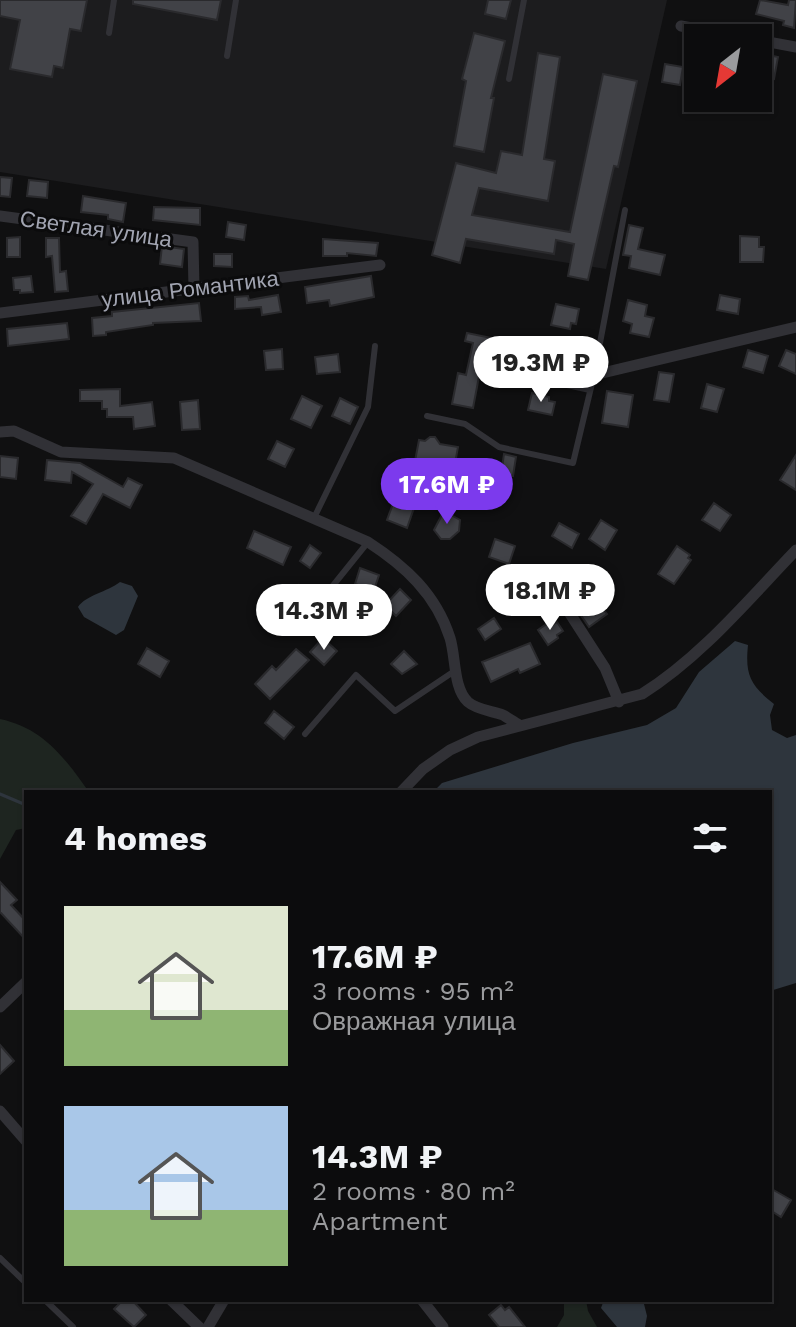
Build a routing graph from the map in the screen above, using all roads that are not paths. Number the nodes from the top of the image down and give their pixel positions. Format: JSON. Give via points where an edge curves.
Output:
{"nodes":[{"id":1,"x":114,"y":0,"type":"edge"},
{"id":2,"x":236,"y":0,"type":"edge"},
{"id":3,"x":524,"y":0,"type":"edge"},
{"id":4,"x":681,"y":26,"type":"dead end"},
{"id":5,"x":684,"y":27,"type":"edge"},
{"id":6,"x":109,"y":33,"type":"dead end"},
{"id":7,"x":772,"y":43,"type":"edge"},
{"id":8,"x":796,"y":47,"type":"edge"},
{"id":9,"x":227,"y":56,"type":"dead end"},
{"id":10,"x":509,"y":79,"type":"dead end"},
{"id":11,"x":625,"y":210,"type":"dead end"},
{"id":12,"x":0,"y":216,"type":"edge"},
{"id":13,"x":380,"y":265,"type":"dead end"},
{"id":14,"x":194,"y":289,"type":"junction"},
{"id":15,"x":0,"y":313,"type":"edge"},
{"id":16,"x":796,"y":327,"type":"edge"},
{"id":17,"x":375,"y":346,"type":"dead end"},
{"id":18,"x":512,"y":373,"type":"dead end"},
{"id":19,"x":594,"y":375,"type":"junction"},
{"id":20,"x":590,"y":390,"type":"junction"},
{"id":21,"x":427,"y":416,"type":"dead end"},
{"id":22,"x":0,"y":432,"type":"edge"},
{"id":23,"x":313,"y":520,"type":"junction"},
{"id":24,"x":368,"y":542,"type":"junction"},
{"id":25,"x":796,"y":550,"type":"edge"},
{"id":26,"x":523,"y":578,"type":"dead end"},
{"id":27,"x":327,"y":593,"type":"dead end"},
{"id":28,"x":456,"y":670,"type":"junction"},
{"id":29,"x":619,"y":702,"type":"junction"},
{"id":30,"x":519,"y":725,"type":"junction"},
{"id":31,"x":305,"y":734,"type":"dead end"},
{"id":32,"x":403,"y":790,"type":"edge"},
{"id":33,"x":24,"y":984,"type":"edge"},
{"id":34,"x":0,"y":1007,"type":"edge"},
{"id":35,"x":0,"y":1111,"type":"edge"},
{"id":36,"x":24,"y":1139,"type":"edge"},
{"id":37,"x":0,"y":1258,"type":"edge"},
{"id":38,"x":24,"y":1281,"type":"edge"},
{"id":39,"x":47,"y":1302,"type":"edge"},
{"id":40,"x":173,"y":1302,"type":"edge"},
{"id":41,"x":223,"y":1302,"type":"edge"},
{"id":42,"x":424,"y":1302,"type":"edge"},
{"id":43,"x":73,"y":1327,"type":"edge"},
{"id":44,"x":199,"y":1327,"type":"edge"},
{"id":45,"x":208,"y":1327,"type":"edge"},
{"id":46,"x":443,"y":1327,"type":"edge"}],
"edges":[{"from":1,"to":6,"type":"lane"},
{"from":2,"to":9,"type":"lane"},
{"from":3,"to":10,"type":"lane"},
{"from":4,"to":5,"type":"street"},
{"from":7,"to":8,"type":"street"},
{"from":11,"to":19,"type":"lane"},
{"from":12,"to":14,"type":"street","name":"Светлая улица","via":[[193,242]]},
{"from":13,"to":14,"type":"street","name":"улица Романтика"},
{"from":14,"to":15,"type":"street","name":"улица Романтика"},
{"from":16,"to":19,"type":"street"},
{"from":17,"to":23,"type":"lane","via":[[368,407]]},
{"from":18,"to":20,"type":"lane"},
{"from":19,"to":20,"type":"lane"},
{"from":20,"to":21,"type":"lane","via":[[573,463],[499,447],[465,424]]},
{"from":22,"to":23,"type":"street","via":[[14,431],[61,452],[174,458]]},
{"from":23,"to":24,"type":"street"},
{"from":24,"to":27,"type":"lane"},
{"from":24,"to":28,"type":"street","via":[[429,595],[450,640]]},
{"from":25,"to":29,"type":"street","via":[[666,679]]},
{"from":26,"to":29,"type":"street","via":[[556,592],[605,668]]},
{"from":28,"to":30,"type":"street","via":[[468,702]]},
{"from":28,"to":31,"type":"lane","via":[[395,711],[356,675]]},
{"from":29,"to":30,"type":"street"},
{"from":30,"to":32,"type":"street","via":[[450,750]]},
{"from":33,"to":34,"type":"street"},
{"from":35,"to":36,"type":"street"},
{"from":37,"to":38,"type":"lane"},
{"from":39,"to":43,"type":"lane"},
{"from":40,"to":44,"type":"street"},
{"from":41,"to":45,"type":"street"},
{"from":42,"to":46,"type":"street"}]}
